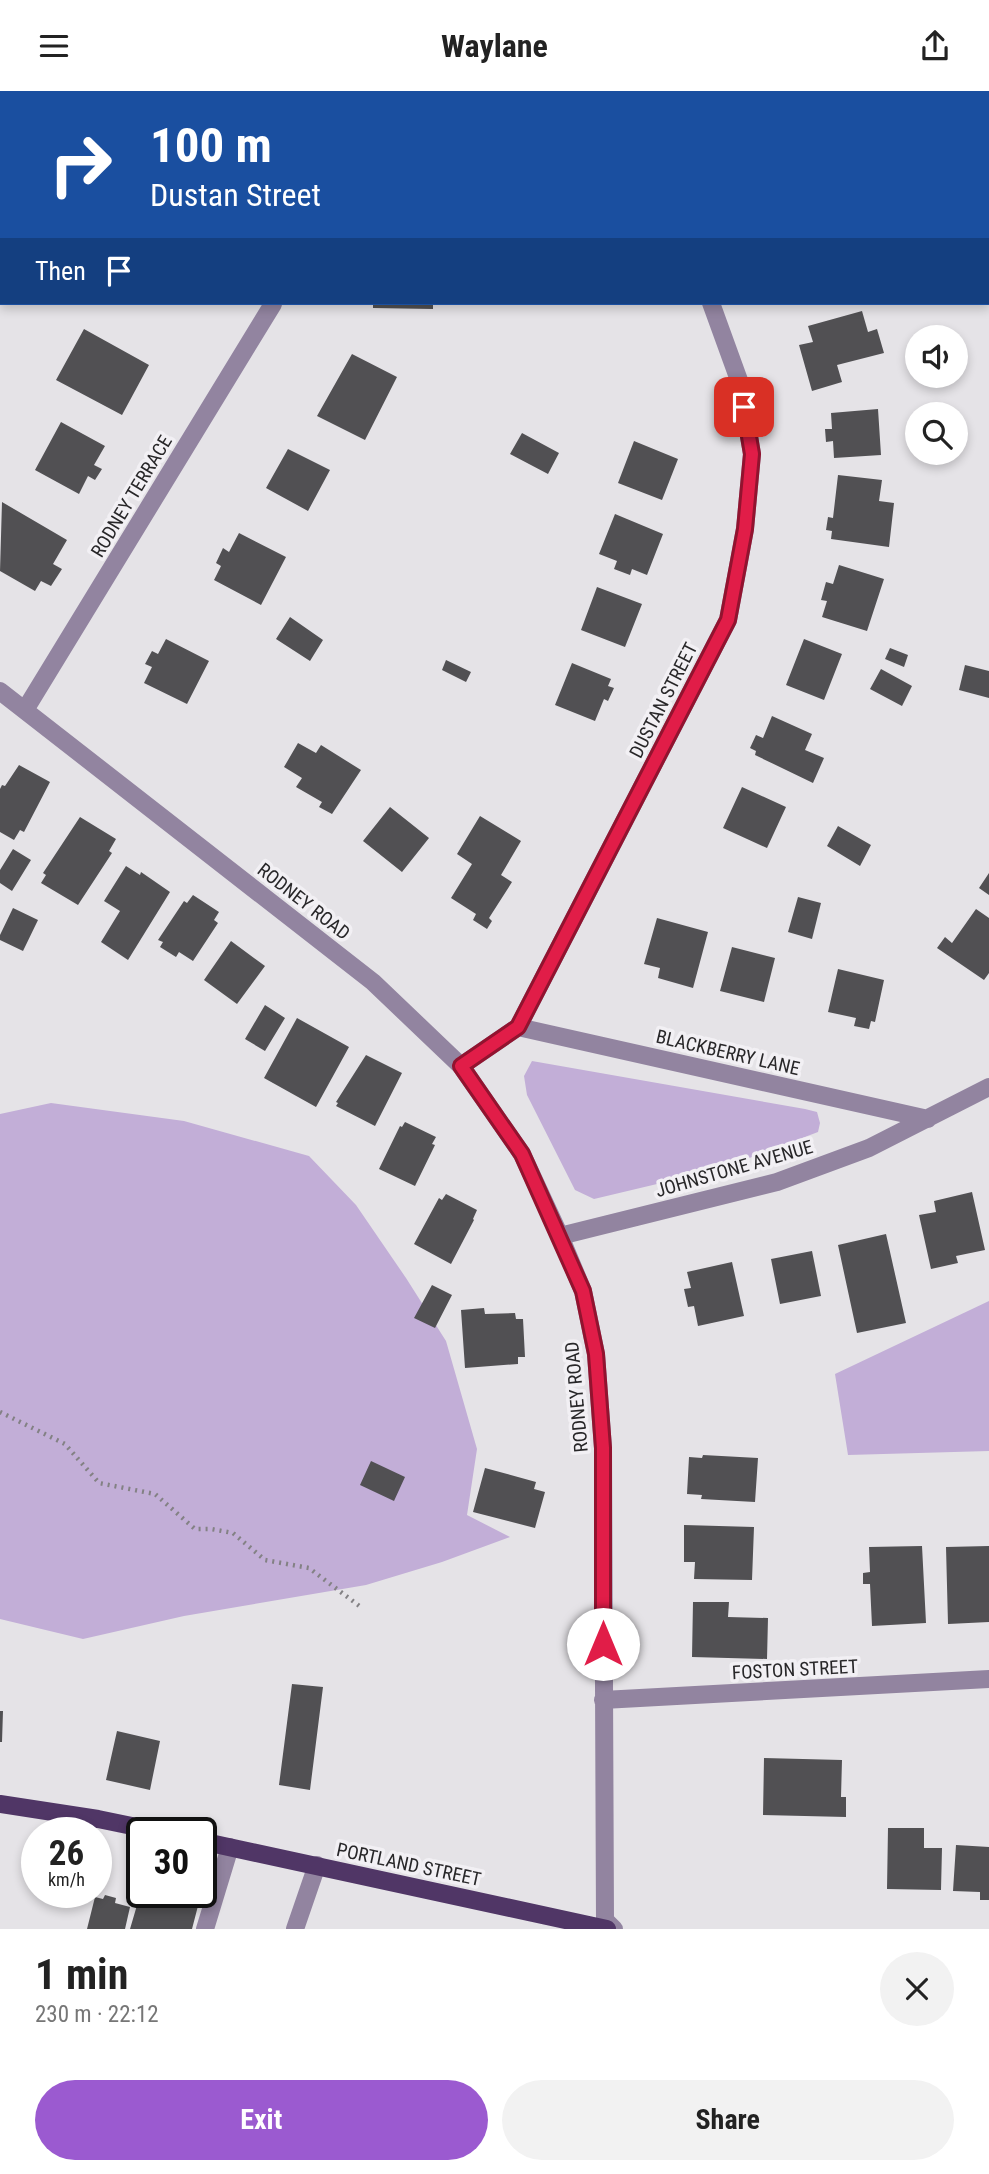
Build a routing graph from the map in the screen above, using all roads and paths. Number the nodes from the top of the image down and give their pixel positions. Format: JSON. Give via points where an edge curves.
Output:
{"nodes":[{"id":1,"x":272,"y":305,"type":"edge"},
{"id":2,"x":712,"y":305,"type":"edge"},
{"id":3,"x":0,"y":691,"type":"edge"},
{"id":4,"x":25,"y":710,"type":"junction"},
{"id":5,"x":518,"y":1027,"type":"junction"},
{"id":6,"x":461,"y":1066,"type":"junction"},
{"id":7,"x":989,"y":1087,"type":"edge"},
{"id":8,"x":928,"y":1119,"type":"junction"},
{"id":9,"x":560,"y":1237,"type":"junction"},
{"id":10,"x":0,"y":1412,"type":"edge"},
{"id":11,"x":362,"y":1608,"type":"dead end"},
{"id":12,"x":989,"y":1679,"type":"edge"},
{"id":13,"x":603,"y":1700,"type":"junction"},
{"id":14,"x":0,"y":1804,"type":"edge"},
{"id":15,"x":126,"y":1825,"type":"edge"},
{"id":16,"x":217,"y":1844,"type":"edge"},
{"id":17,"x":230,"y":1847,"type":"junction"},
{"id":18,"x":317,"y":1865,"type":"junction"},
{"id":19,"x":205,"y":1929,"type":"edge"},
{"id":20,"x":295,"y":1929,"type":"edge"},
{"id":21,"x":607,"y":1929,"type":"edge"},
{"id":22,"x":614,"y":1929,"type":"edge"}],
"edges":[{"from":1,"to":4,"type":"street","name":"RODNEY TERRACE"},
{"from":2,"to":5,"type":"street","name":"DUSTAN STREET","via":[[740,383],[752,454],[745,529],[728,620]]},
{"from":3,"to":4,"type":"street","name":"RODNEY ROAD"},
{"from":4,"to":6,"type":"street","name":"RODNEY ROAD","via":[[373,982]]},
{"from":5,"to":6,"type":"street","name":"DUSTAN STREET"},
{"from":5,"to":8,"type":"street","name":"BLACKBERRY LANE"},
{"from":6,"to":9,"type":"street","name":"RODNEY ROAD","via":[[522,1154]]},
{"from":7,"to":8,"type":"street","name":"JOHNSTONE AVENUE"},
{"from":8,"to":9,"type":"street","name":"JOHNSTONE AVENUE","via":[[869,1148],[777,1182]]},
{"from":9,"to":13,"type":"street","name":"RODNEY ROAD","via":[[583,1291],[596,1354],[603,1448]]},
{"from":10,"to":11,"type":"path","via":[[65,1444],[99,1483],[155,1494],[195,1529],[233,1533],[265,1560],[309,1568]]},
{"from":12,"to":13,"type":"street","name":"FOSTON STREET"},
{"from":13,"to":22,"type":"street","name":"RODNEY ROAD","via":[[605,1920]]},
{"from":14,"to":15,"type":"main road"},
{"from":16,"to":17,"type":"main road","name":"PORTLAND STREET"},
{"from":17,"to":18,"type":"main road","name":"PORTLAND STREET"},
{"from":17,"to":19,"type":"street"},
{"from":18,"to":20,"type":"street"},
{"from":18,"to":21,"type":"main road","name":"PORTLAND STREET"}]}
